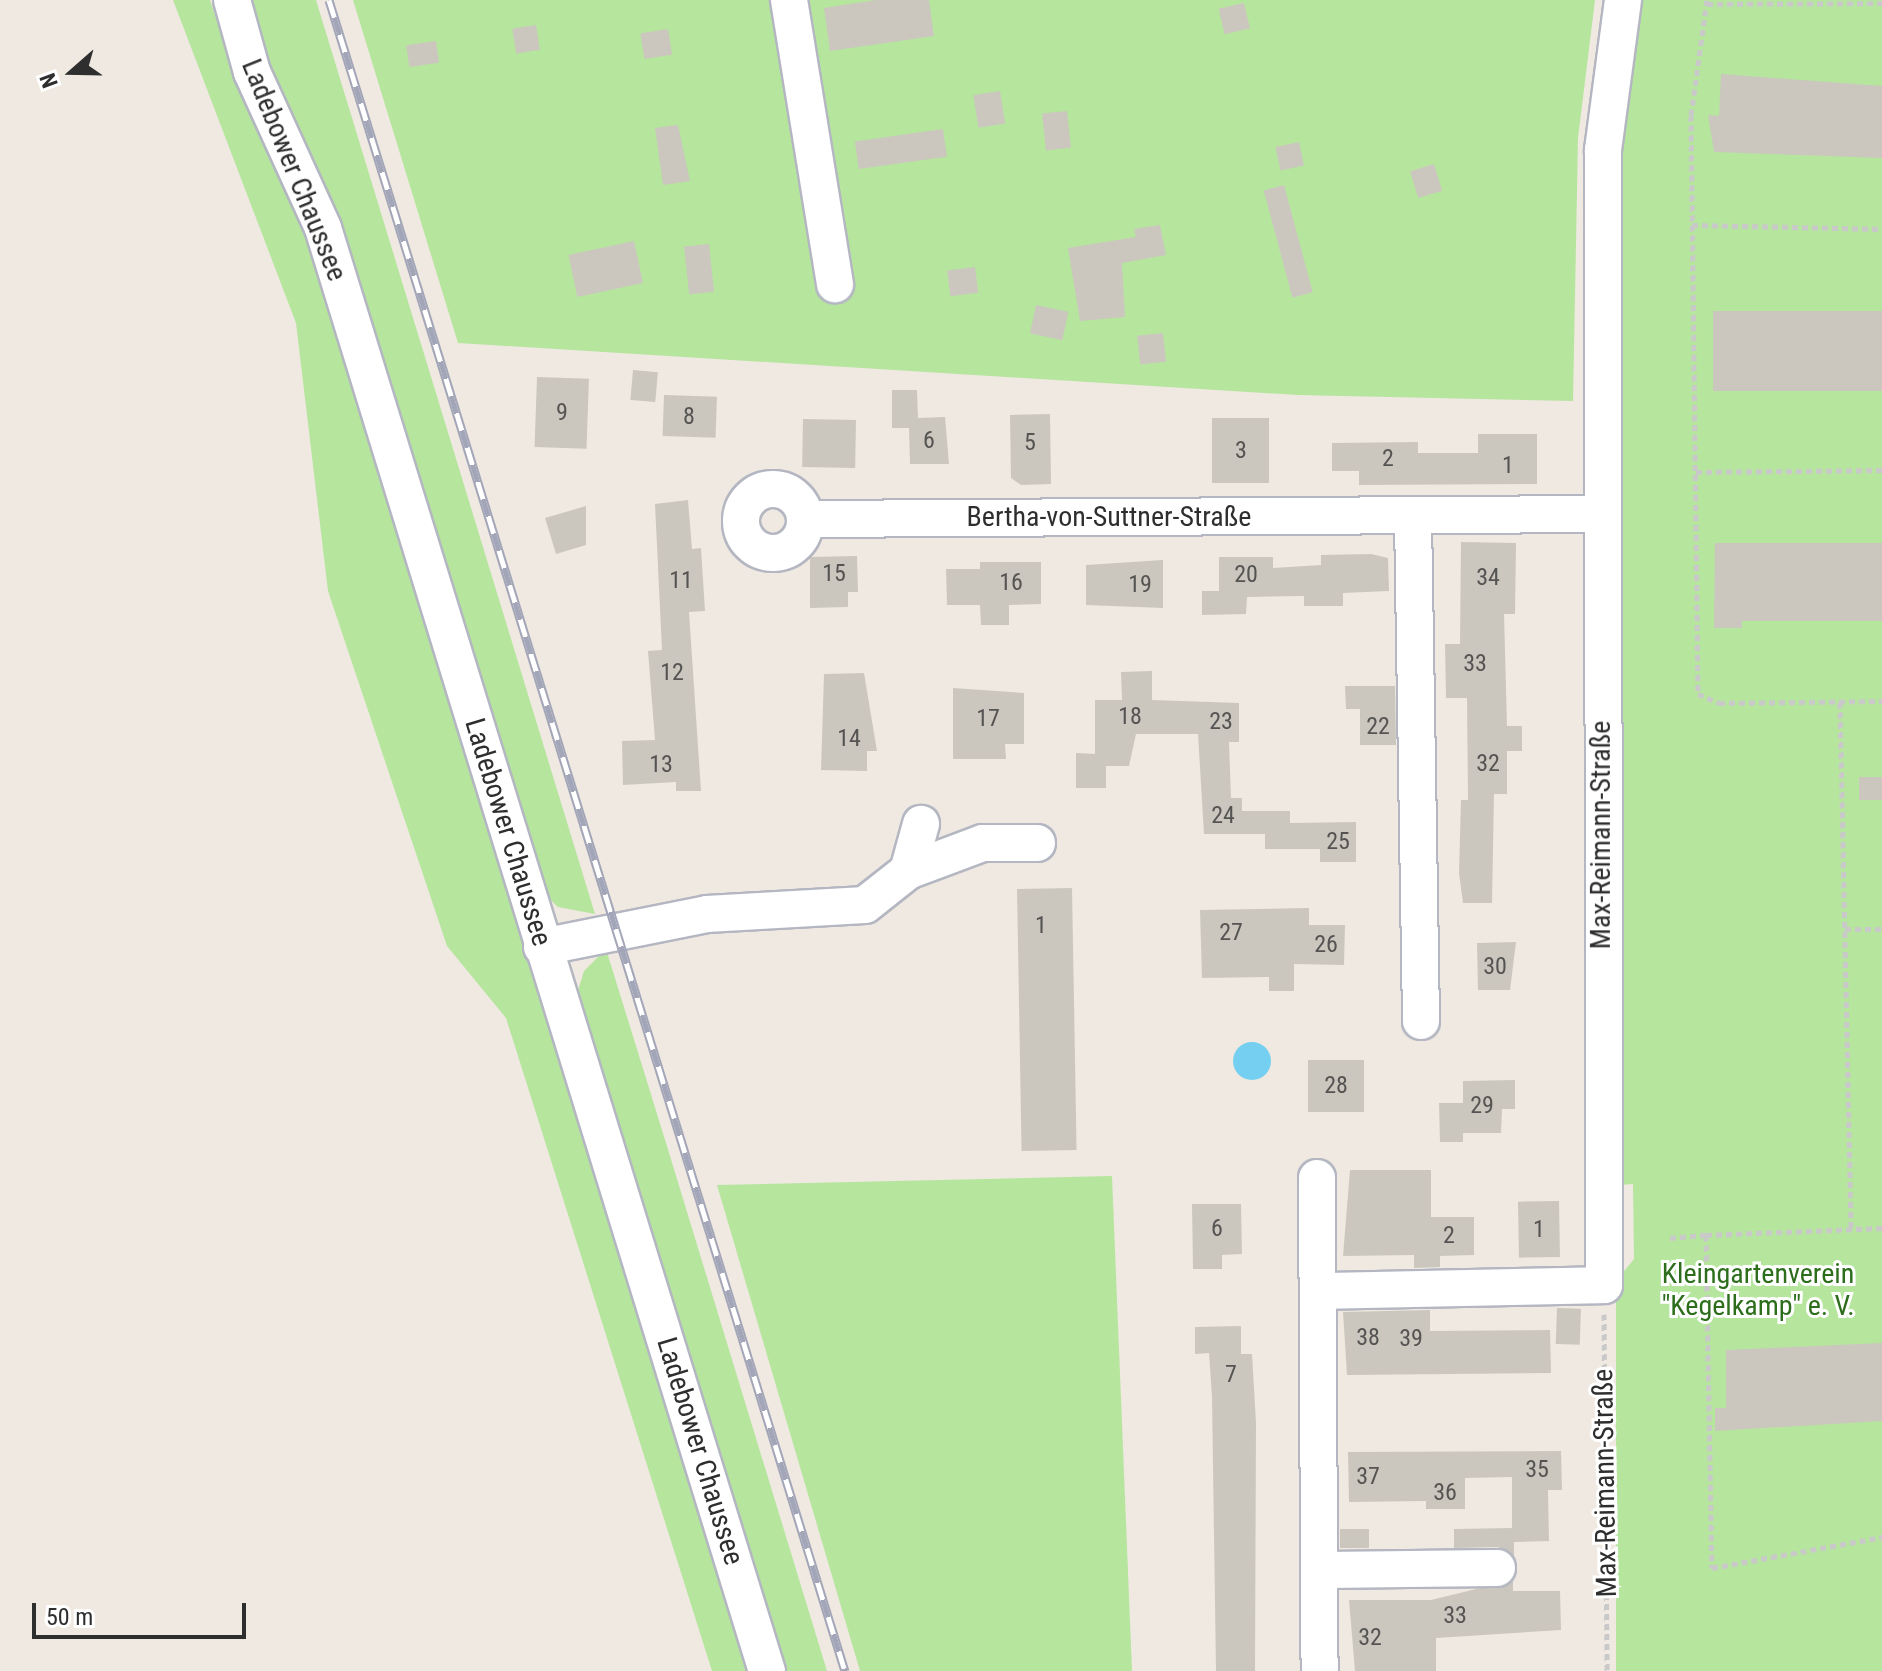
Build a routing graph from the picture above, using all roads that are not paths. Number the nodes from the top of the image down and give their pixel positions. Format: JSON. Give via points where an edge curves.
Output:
{"nodes":[{"id":1,"x":232,"y":0,"type":"edge"},
{"id":2,"x":789,"y":0,"type":"edge"},
{"id":3,"x":1623,"y":0,"type":"edge"},
{"id":4,"x":835,"y":284,"type":"dead end"},
{"id":5,"x":1599,"y":514,"type":"junction"},
{"id":6,"x":1413,"y":516,"type":"junction"},
{"id":7,"x":805,"y":519,"type":"dead end"},
{"id":8,"x":921,"y":824,"type":"dead end"},
{"id":9,"x":1037,"y":843,"type":"dead end"},
{"id":10,"x":908,"y":871,"type":"junction"},
{"id":11,"x":542,"y":947,"type":"junction"},
{"id":12,"x":1421,"y":1021,"type":"dead end"},
{"id":13,"x":1317,"y":1178,"type":"dead end"},
{"id":14,"x":1322,"y":1291,"type":"junction"},
{"id":15,"x":1497,"y":1568,"type":"dead end"},
{"id":16,"x":1322,"y":1570,"type":"junction"},
{"id":17,"x":767,"y":1671,"type":"edge"},
{"id":18,"x":1320,"y":1671,"type":"edge"}],
"edges":[{"from":1,"to":11,"type":"street","name":"Ladebower Chaussee","via":[[252,72],[323,228]]},
{"from":2,"to":4,"type":"street"},
{"from":3,"to":5,"type":"street","name":"Max-Reimann-Straße","via":[[1603,150]]},
{"from":5,"to":6,"type":"street","name":"Bertha-von-Suttner-Straße"},
{"from":5,"to":14,"type":"street","name":"Max-Reimann-Straße","via":[[1604,1285]]},
{"from":6,"to":7,"type":"street","name":"Bertha-von-Suttner-Straße"},
{"from":6,"to":12,"type":"street"},
{"from":8,"to":10,"type":"street"},
{"from":9,"to":10,"type":"street","via":[[983,843]]},
{"from":10,"to":11,"type":"street","via":[[865,905],[707,914]]},
{"from":11,"to":17,"type":"street","name":"Ladebower Chaussee"},
{"from":13,"to":14,"type":"street"},
{"from":14,"to":16,"type":"street"},
{"from":15,"to":16,"type":"street"},
{"from":16,"to":18,"type":"street"}]}
